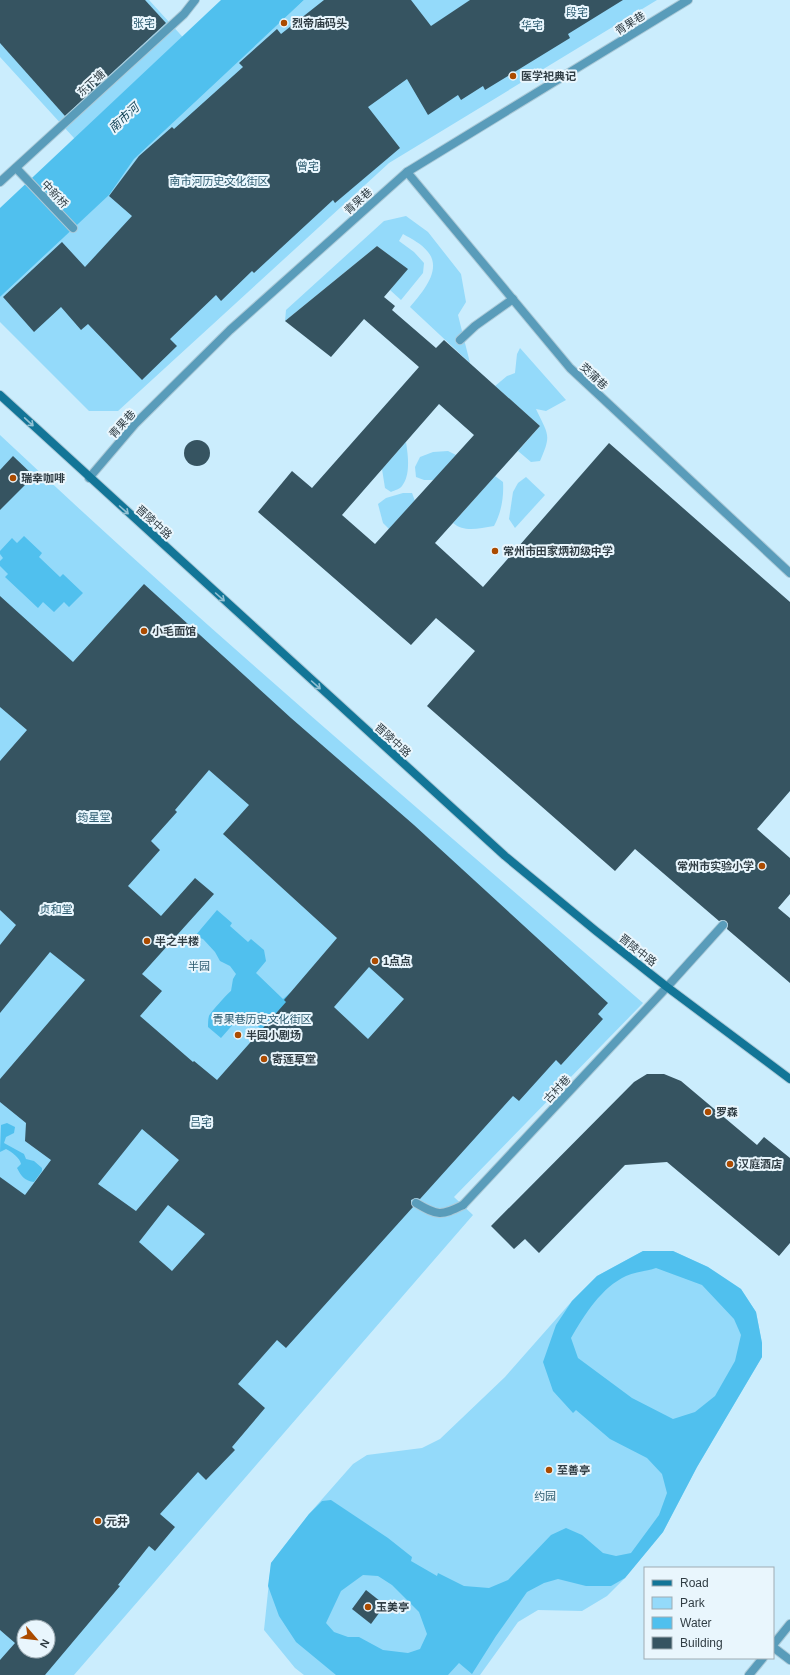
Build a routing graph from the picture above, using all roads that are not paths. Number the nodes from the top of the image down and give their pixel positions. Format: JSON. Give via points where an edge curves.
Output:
{"nodes":[{"id":1,"x":195,"y":0,"type":"edge"},
{"id":2,"x":688,"y":0,"type":"edge"},
{"id":3,"x":16,"y":168,"type":"junction"},
{"id":4,"x":407,"y":172,"type":"junction"},
{"id":5,"x":0,"y":182,"type":"edge"},
{"id":6,"x":73,"y":228,"type":"dead end"},
{"id":7,"x":513,"y":299,"type":"junction"},
{"id":8,"x":460,"y":340,"type":"dead end"},
{"id":9,"x":0,"y":395,"type":"edge"},
{"id":10,"x":89,"y":478,"type":"junction"},
{"id":11,"x":790,"y":573,"type":"edge"},
{"id":12,"x":723,"y":925,"type":"dead end"},
{"id":13,"x":667,"y":987,"type":"junction"},
{"id":14,"x":790,"y":1079,"type":"edge"},
{"id":15,"x":416,"y":1203,"type":"dead end"},
{"id":16,"x":790,"y":1624,"type":"edge"},
{"id":17,"x":774,"y":1645,"type":"edge"},
{"id":18,"x":774,"y":1647,"type":"edge"},
{"id":19,"x":762,"y":1659,"type":"edge"},
{"id":20,"x":790,"y":1660,"type":"edge"},
{"id":21,"x":749,"y":1675,"type":"edge"}],
"edges":[{"from":1,"to":3,"type":"street","name":"东下塘","via":[[184,14]]},
{"from":2,"to":4,"type":"street","name":"青果巷"},
{"from":3,"to":5,"type":"street","name":"东下塘"},
{"from":3,"to":6,"type":"street","name":"中新桥"},
{"from":4,"to":7,"type":"street","name":"茭蒲巷"},
{"from":4,"to":10,"type":"street","name":"青果巷","via":[[230,330],[135,424]]},
{"from":7,"to":8,"type":"street"},
{"from":7,"to":11,"type":"street","name":"茭蒲巷","via":[[570,368]]},
{"from":9,"to":10,"type":"main road","name":"晋陵中路","one_way":true},
{"from":10,"to":13,"type":"main road","name":"晋陵中路","one_way":true,"via":[[505,856]]},
{"from":12,"to":13,"type":"street","name":"古村巷"},
{"from":13,"to":14,"type":"main road","name":"晋陵中路"},
{"from":13,"to":15,"type":"street","name":"古村巷","via":[[463,1205],[446,1213],[432,1212]]},
{"from":16,"to":17,"type":"street"},
{"from":18,"to":20,"type":"street"},
{"from":19,"to":21,"type":"street"}]}
